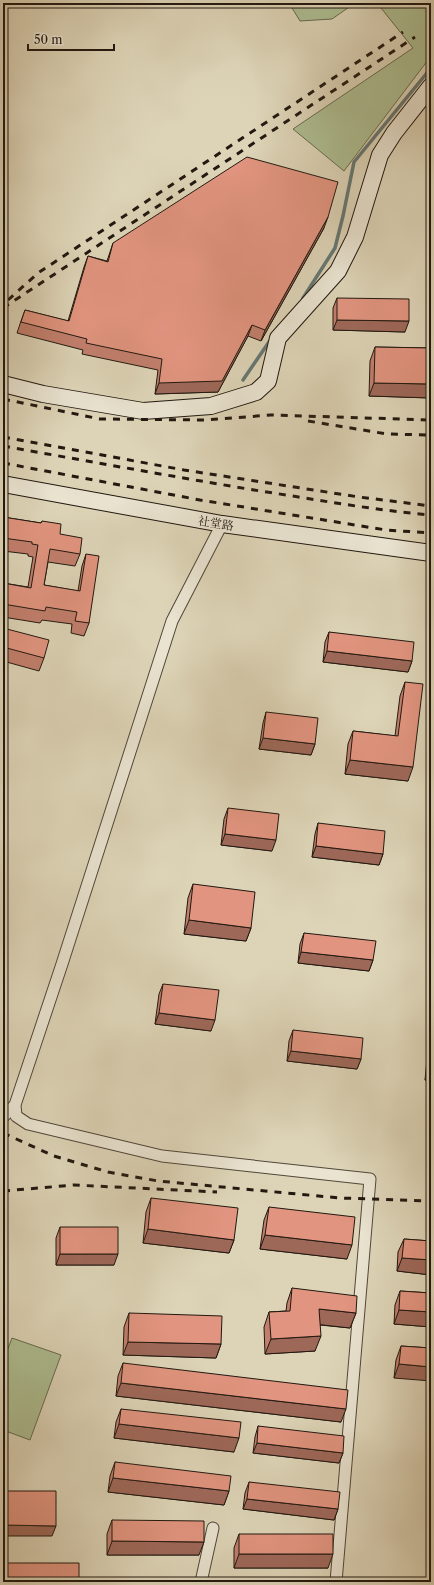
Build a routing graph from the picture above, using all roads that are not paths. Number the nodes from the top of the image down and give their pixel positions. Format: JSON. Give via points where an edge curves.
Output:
{"nodes":[{"id":1,"x":431,"y":86,"type":"edge"},
{"id":2,"x":3,"y":384,"type":"edge"},
{"id":3,"x":3,"y":484,"type":"edge"},
{"id":4,"x":222,"y":524,"type":"junction"},
{"id":5,"x":431,"y":553,"type":"edge"},
{"id":6,"x":15,"y":1105,"type":"junction"},
{"id":7,"x":3,"y":1117,"type":"edge"},
{"id":8,"x":213,"y":1528,"type":"dead end"},
{"id":9,"x":201,"y":1582,"type":"edge"},
{"id":10,"x":336,"y":1582,"type":"edge"}],
"edges":[{"from":1,"to":2,"type":"street","via":[[380,155],[356,236],[338,271],[278,338],[268,381],[256,392],[211,406],[143,412]]},
{"from":3,"to":4,"type":"street","name":"社堂路"},
{"from":4,"to":5,"type":"street","name":"社堂路"},
{"from":4,"to":6,"type":"street","via":[[172,621]]},
{"from":6,"to":7,"type":"street"},
{"from":6,"to":10,"type":"street","via":[[16,1116],[28,1124],[162,1156],[370,1179]]},
{"from":8,"to":9,"type":"street"}]}
